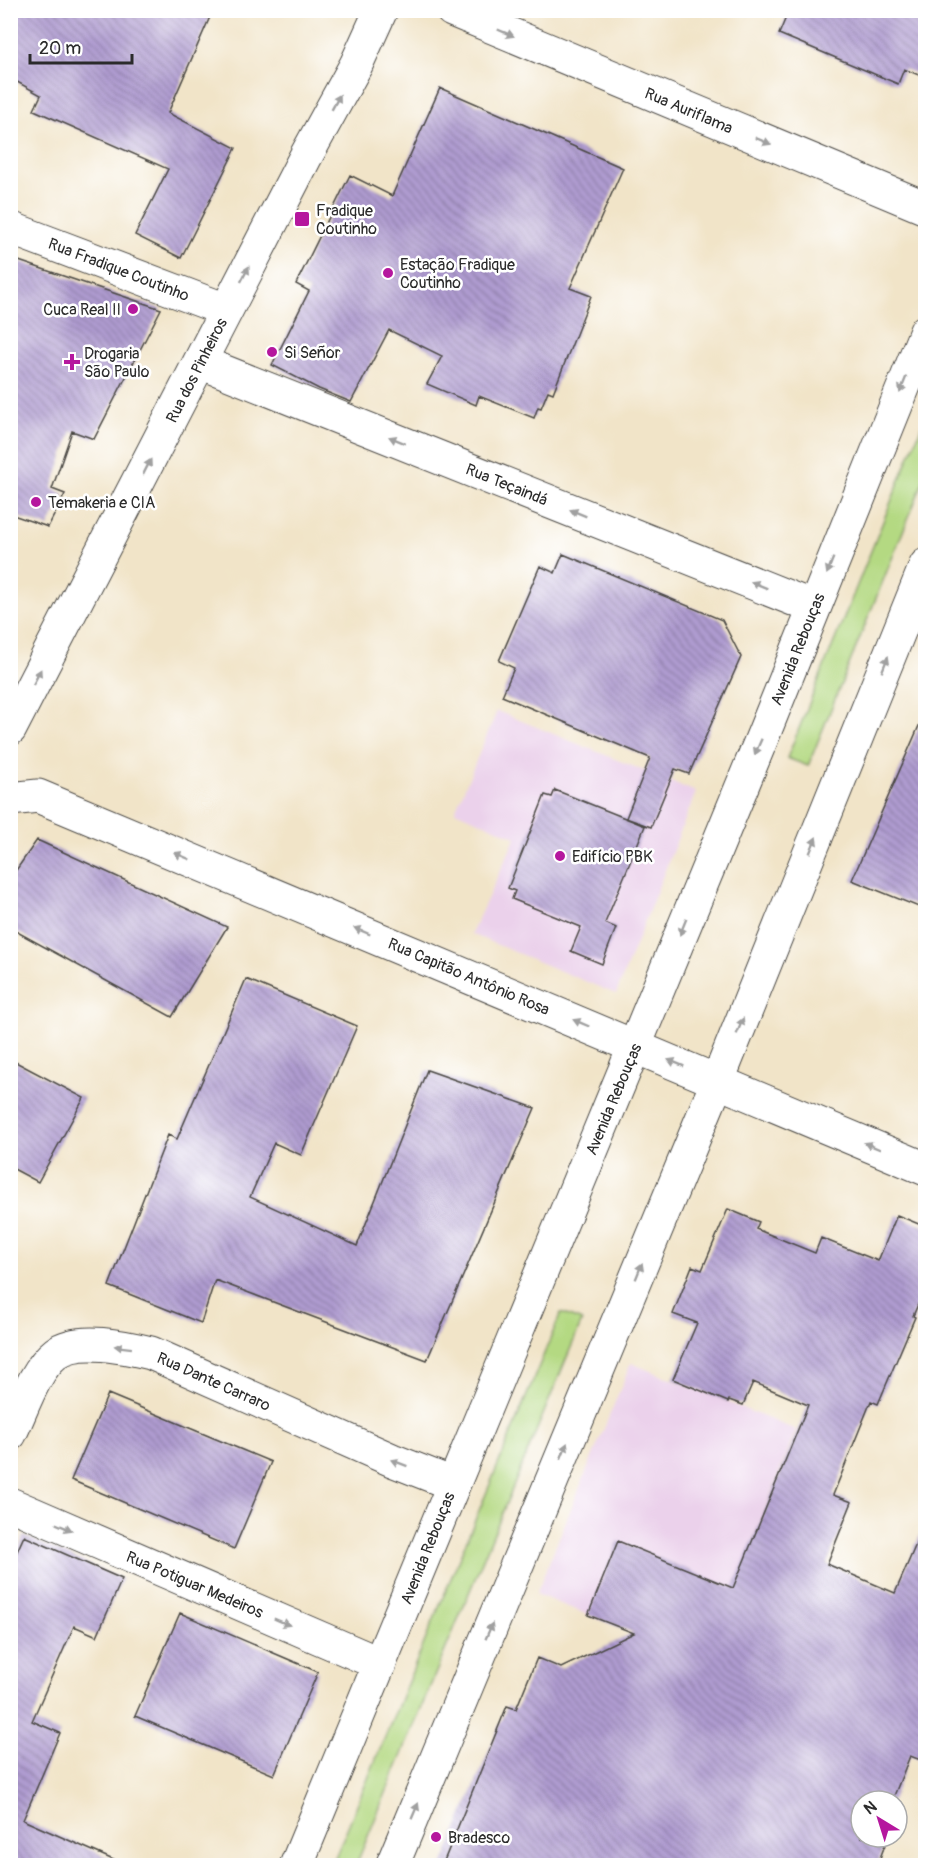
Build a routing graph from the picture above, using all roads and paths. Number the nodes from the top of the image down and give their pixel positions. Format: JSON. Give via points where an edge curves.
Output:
{"nodes":[{"id":1,"x":381,"y":10,"type":"edge"},
{"id":2,"x":452,"y":10,"type":"edge"},
{"id":3,"x":926,"y":208,"type":"edge"},
{"id":4,"x":10,"y":228,"type":"edge"},
{"id":5,"x":226,"y":310,"type":"junction"},
{"id":6,"x":926,"y":331,"type":"edge"},
{"id":7,"x":200,"y":362,"type":"junction"},
{"id":8,"x":926,"y":565,"type":"edge"},
{"id":9,"x":813,"y":607,"type":"junction"},
{"id":10,"x":10,"y":729,"type":"edge"},
{"id":11,"x":10,"y":799,"type":"edge"},
{"id":12,"x":635,"y":1046,"type":"junction"},
{"id":13,"x":718,"y":1080,"type":"junction"},
{"id":14,"x":926,"y":1169,"type":"edge"},
{"id":15,"x":10,"y":1434,"type":"edge"},
{"id":16,"x":453,"y":1484,"type":"junction"},
{"id":17,"x":10,"y":1504,"type":"edge"},
{"id":18,"x":380,"y":1664,"type":"junction"},
{"id":19,"x":296,"y":1866,"type":"edge"},
{"id":20,"x":392,"y":1866,"type":"edge"}],
"edges":[{"from":5,"to":1,"type":"main road","name":"Rua dos Pinheiros","one_way":true,"via":[[356,65]]},
{"from":2,"to":3,"type":"main road","name":"Rua Auriflama","one_way":true},
{"from":4,"to":5,"type":"main road","name":"Rua Fradique Coutinho"},
{"from":5,"to":7,"type":"main road","name":"Rua dos Pinheiros"},
{"from":6,"to":9,"type":"main road","name":"Avenida Rebouças","one_way":true},
{"from":9,"to":7,"type":"main road","name":"Rua Teçaindá","one_way":true},
{"from":10,"to":7,"type":"main road","name":"Rua dos Pinheiros","one_way":true},
{"from":13,"to":8,"type":"main road","one_way":true},
{"from":9,"to":12,"type":"main road","name":"Avenida Rebouças","one_way":true},
{"from":12,"to":11,"type":"main road","name":"Rua Capitão Antônio Rosa","one_way":true,"via":[[38,796]]},
{"from":13,"to":12,"type":"main road","name":"Rua Capitão Antônio Rosa","one_way":true},
{"from":12,"to":16,"type":"main road","name":"Avenida Rebouças"},
{"from":14,"to":13,"type":"main road","name":"Rua Capitão Antônio Rosa","one_way":true},
{"from":20,"to":13,"type":"main road","one_way":true},
{"from":16,"to":15,"type":"main road","name":"Rua Dante Carraro","one_way":true,"via":[[152,1353],[125,1347],[78,1344],[57,1353],[38,1375]]},
{"from":16,"to":18,"type":"main road","name":"Avenida Rebouças"},
{"from":17,"to":18,"type":"main road","name":"Rua Potiguar Medeiros","one_way":true},
{"from":18,"to":19,"type":"main road","name":"Avenida Rebouças"}]}
